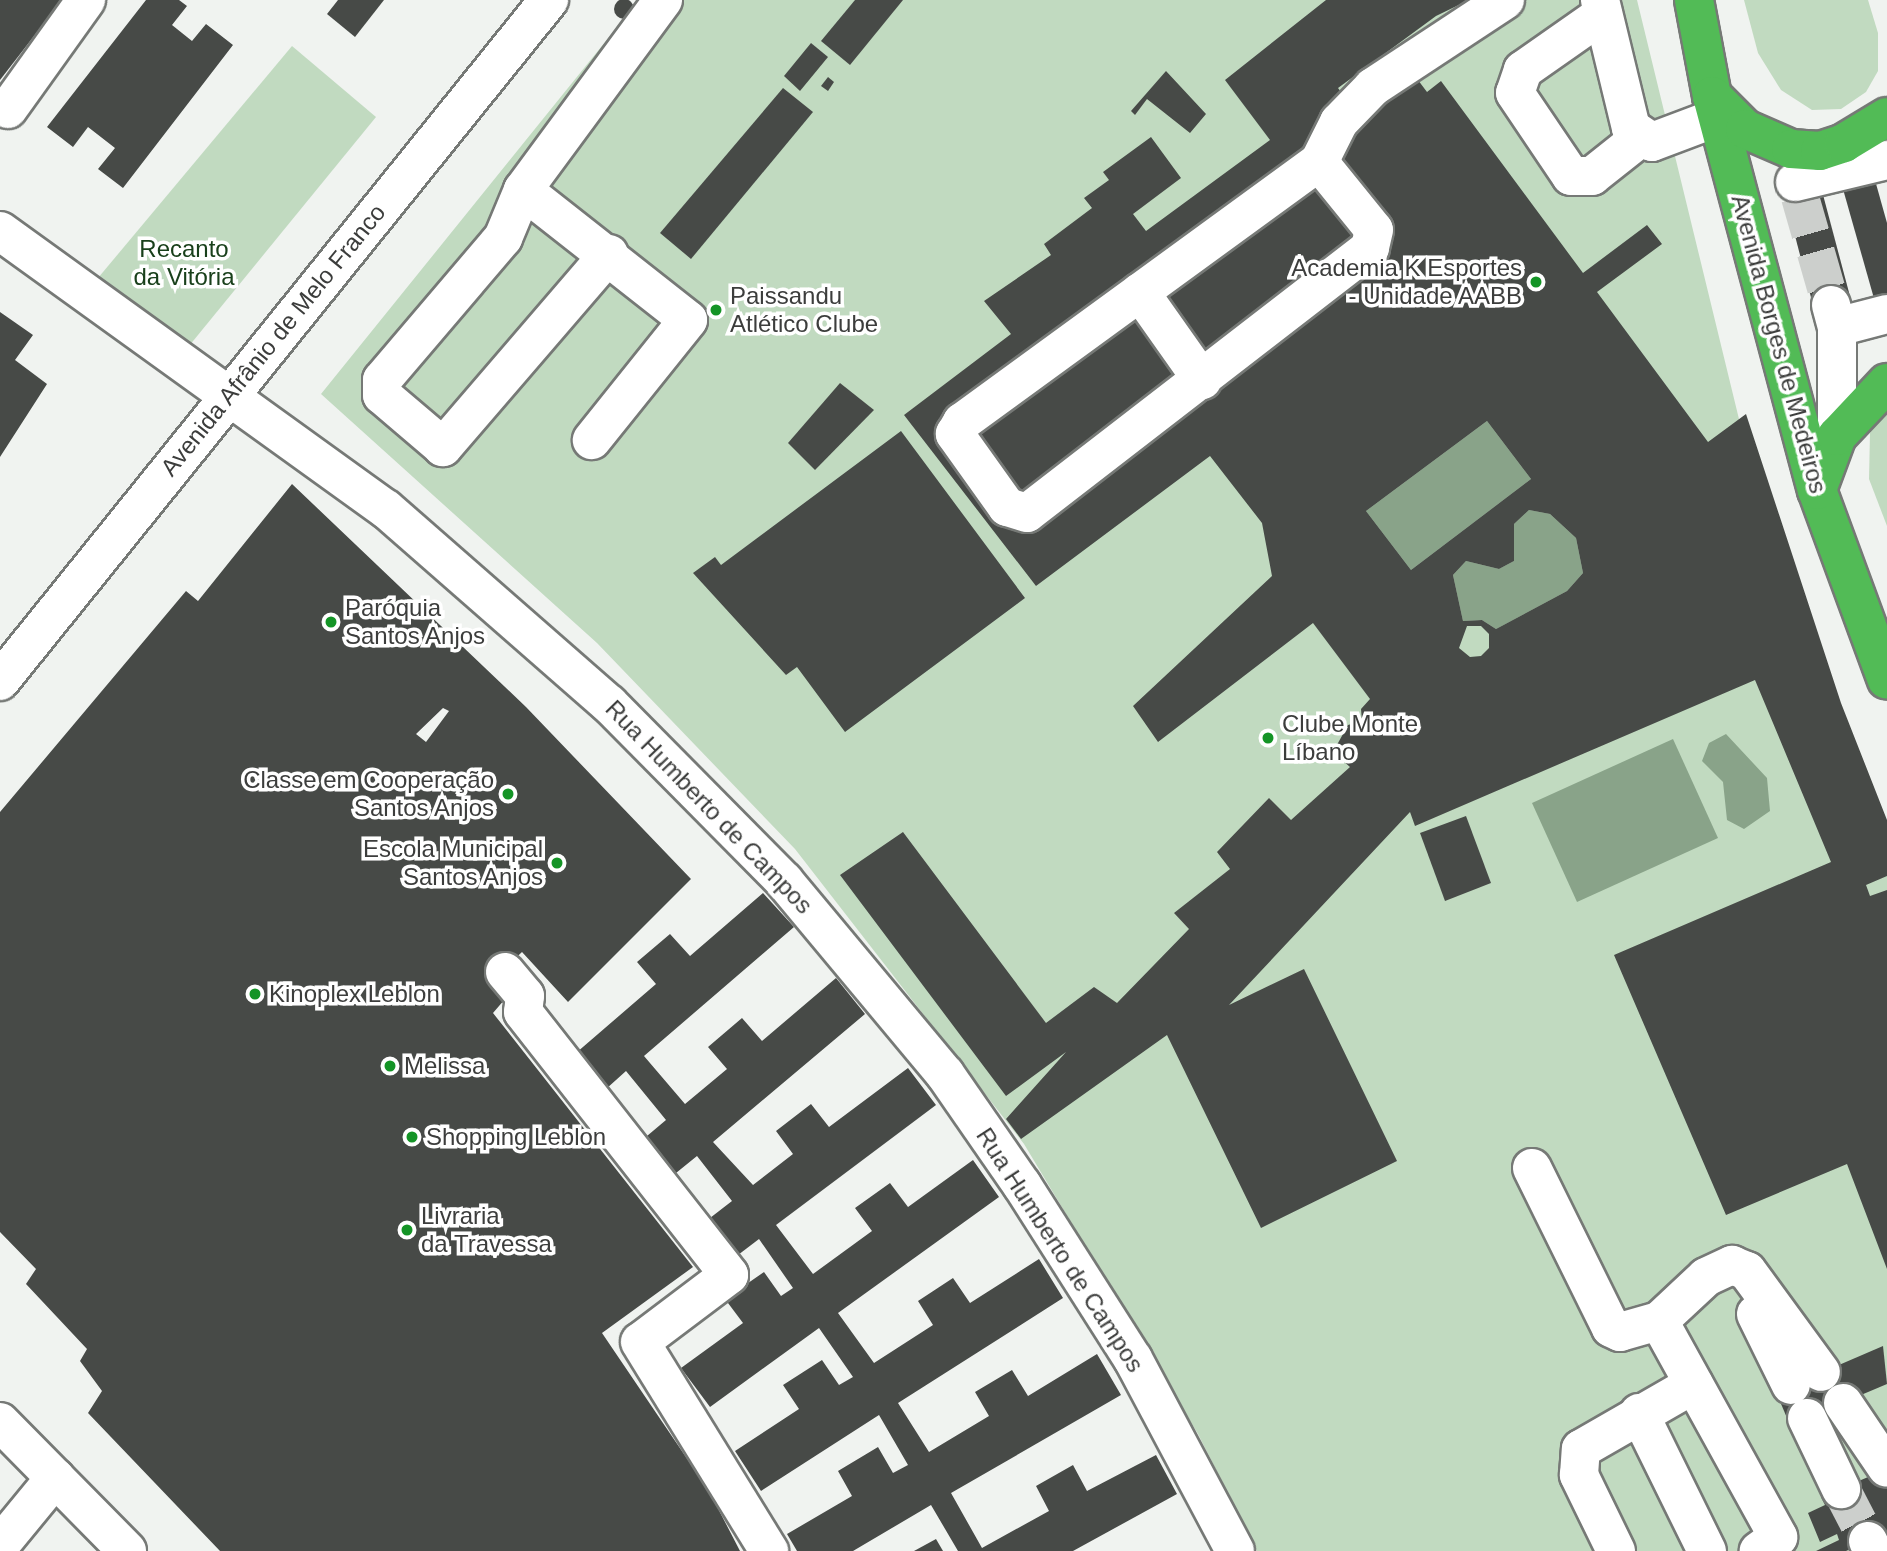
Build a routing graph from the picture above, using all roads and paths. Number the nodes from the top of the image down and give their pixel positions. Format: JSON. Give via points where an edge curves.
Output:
{"nodes":[{"id":1,"x":86,"y":0,"type":"edge"},
{"id":2,"x":549,"y":0,"type":"edge"},
{"id":3,"x":663,"y":0,"type":"edge"},
{"id":4,"x":1505,"y":0,"type":"edge"},
{"id":5,"x":1694,"y":0,"type":"edge"},
{"id":6,"x":1602,"y":7,"type":"edge"},
{"id":7,"x":1715,"y":107,"type":"junction"},
{"id":8,"x":8,"y":108,"type":"dead end"},
{"id":9,"x":1887,"y":117,"type":"edge"},
{"id":10,"x":1641,"y":137,"type":"junction"},
{"id":11,"x":1766,"y":142,"type":"junction"},
{"id":12,"x":1887,"y":160,"type":"edge"},
{"id":13,"x":1319,"y":162,"type":"junction"},
{"id":14,"x":523,"y":190,"type":"junction"},
{"id":15,"x":0,"y":231,"type":"edge"},
{"id":16,"x":609,"y":254,"type":"junction"},
{"id":17,"x":1140,"y":292,"type":"junction"},
{"id":18,"x":1887,"y":314,"type":"edge"},
{"id":19,"x":1202,"y":380,"type":"junction"},
{"id":20,"x":1887,"y":383,"type":"edge"},
{"id":21,"x":231,"y":392,"type":"junction"},
{"id":22,"x":1838,"y":436,"type":"junction"},
{"id":23,"x":592,"y":440,"type":"dead end"},
{"id":24,"x":1817,"y":490,"type":"junction"},
{"id":25,"x":1887,"y":680,"type":"edge"},
{"id":26,"x":0,"y":681,"type":"edge"},
{"id":27,"x":505,"y":972,"type":"dead end"},
{"id":28,"x":1532,"y":1168,"type":"dead end"},
{"id":29,"x":1659,"y":1321,"type":"junction"},
{"id":30,"x":1694,"y":1384,"type":"junction"},
{"id":31,"x":1843,"y":1403,"type":"dead end"},
{"id":32,"x":1639,"y":1413,"type":"junction"},
{"id":33,"x":0,"y":1422,"type":"edge"},
{"id":34,"x":1887,"y":1468,"type":"edge"},
{"id":35,"x":55,"y":1478,"type":"junction"},
{"id":36,"x":1841,"y":1489,"type":"tunnel mouth"},
{"id":37,"x":0,"y":1545,"type":"edge"},
{"id":38,"x":127,"y":1551,"type":"edge"},
{"id":39,"x":769,"y":1551,"type":"edge"},
{"id":40,"x":1235,"y":1551,"type":"edge"},
{"id":41,"x":1616,"y":1551,"type":"edge"},
{"id":42,"x":1707,"y":1551,"type":"edge"},
{"id":43,"x":1759,"y":1551,"type":"edge"}],
"edges":[{"from":1,"to":8,"type":"street"},
{"from":2,"to":21,"type":"street","name":"Avenida Afrânio de Melo Franco"},
{"from":3,"to":14,"type":"street"},
{"from":4,"to":13,"type":"street","via":[[1373,87],[1339,122]]},
{"from":5,"to":7,"type":"highway","name":"Avenida Borges de Medeiros"},
{"from":6,"to":10,"type":"street","via":[[1623,108]]},
{"from":6,"to":10,"type":"street","via":[[1523,70],[1515,93],[1571,176],[1592,176]]},
{"from":7,"to":10,"type":"street","via":[[1652,142]]},
{"from":7,"to":11,"type":"highway"},
{"from":7,"to":24,"type":"highway","name":"Avenida Borges de Medeiros"},
{"from":9,"to":11,"type":"highway","via":[[1871,131],[1820,151]]},
{"from":11,"to":12,"type":"street","via":[[1797,189]]},
{"from":13,"to":17,"type":"street"},
{"from":13,"to":19,"type":"street","via":[[1376,240]]},
{"from":14,"to":16,"type":"street"},
{"from":14,"to":16,"type":"street","via":[[503,238],[379,388],[438,445],[449,443]]},
{"from":15,"to":21,"type":"street","name":"Rua Humberto de Campos"},
{"from":16,"to":23,"type":"street","via":[[684,313],[687,328]]},
{"from":17,"to":19,"type":"street"},
{"from":17,"to":19,"type":"street","via":[[962,422],[955,434],[961,445],[1007,507],[1027,513]]},
{"from":18,"to":22,"type":"street","via":[[1834,316]]},
{"from":20,"to":22,"type":"highway"},
{"from":21,"to":26,"type":"street","name":"Avenida Afrânio de Melo Franco"},
{"from":21,"to":40,"type":"street","name":"Rua Humberto de Campos","via":[[321,456],[538,638],[681,774],[874,984],[945,1074],[1101,1304]]},
{"from":22,"to":24,"type":"highway"},
{"from":24,"to":25,"type":"highway","name":"Avenida Borges de Medeiros"},
{"from":27,"to":39,"type":"street","via":[[525,996],[523,1012],[729,1275],[640,1342]]},
{"from":28,"to":29,"type":"street","via":[[1611,1328],[1620,1332]]},
{"from":29,"to":30,"type":"street"},
{"from":29,"to":36,"type":"street","via":[[1706,1277],[1731,1265],[1748,1271],[1806,1392]]},
{"from":30,"to":32,"type":"street"},
{"from":30,"to":43,"type":"street","via":[[1778,1537]]},
{"from":31,"to":34,"type":"street"},
{"from":32,"to":41,"type":"street","via":[[1581,1450],[1576,1463]]},
{"from":32,"to":42,"type":"street"},
{"from":33,"to":35,"type":"street"},
{"from":35,"to":37,"type":"street"},
{"from":35,"to":38,"type":"street"}]}
